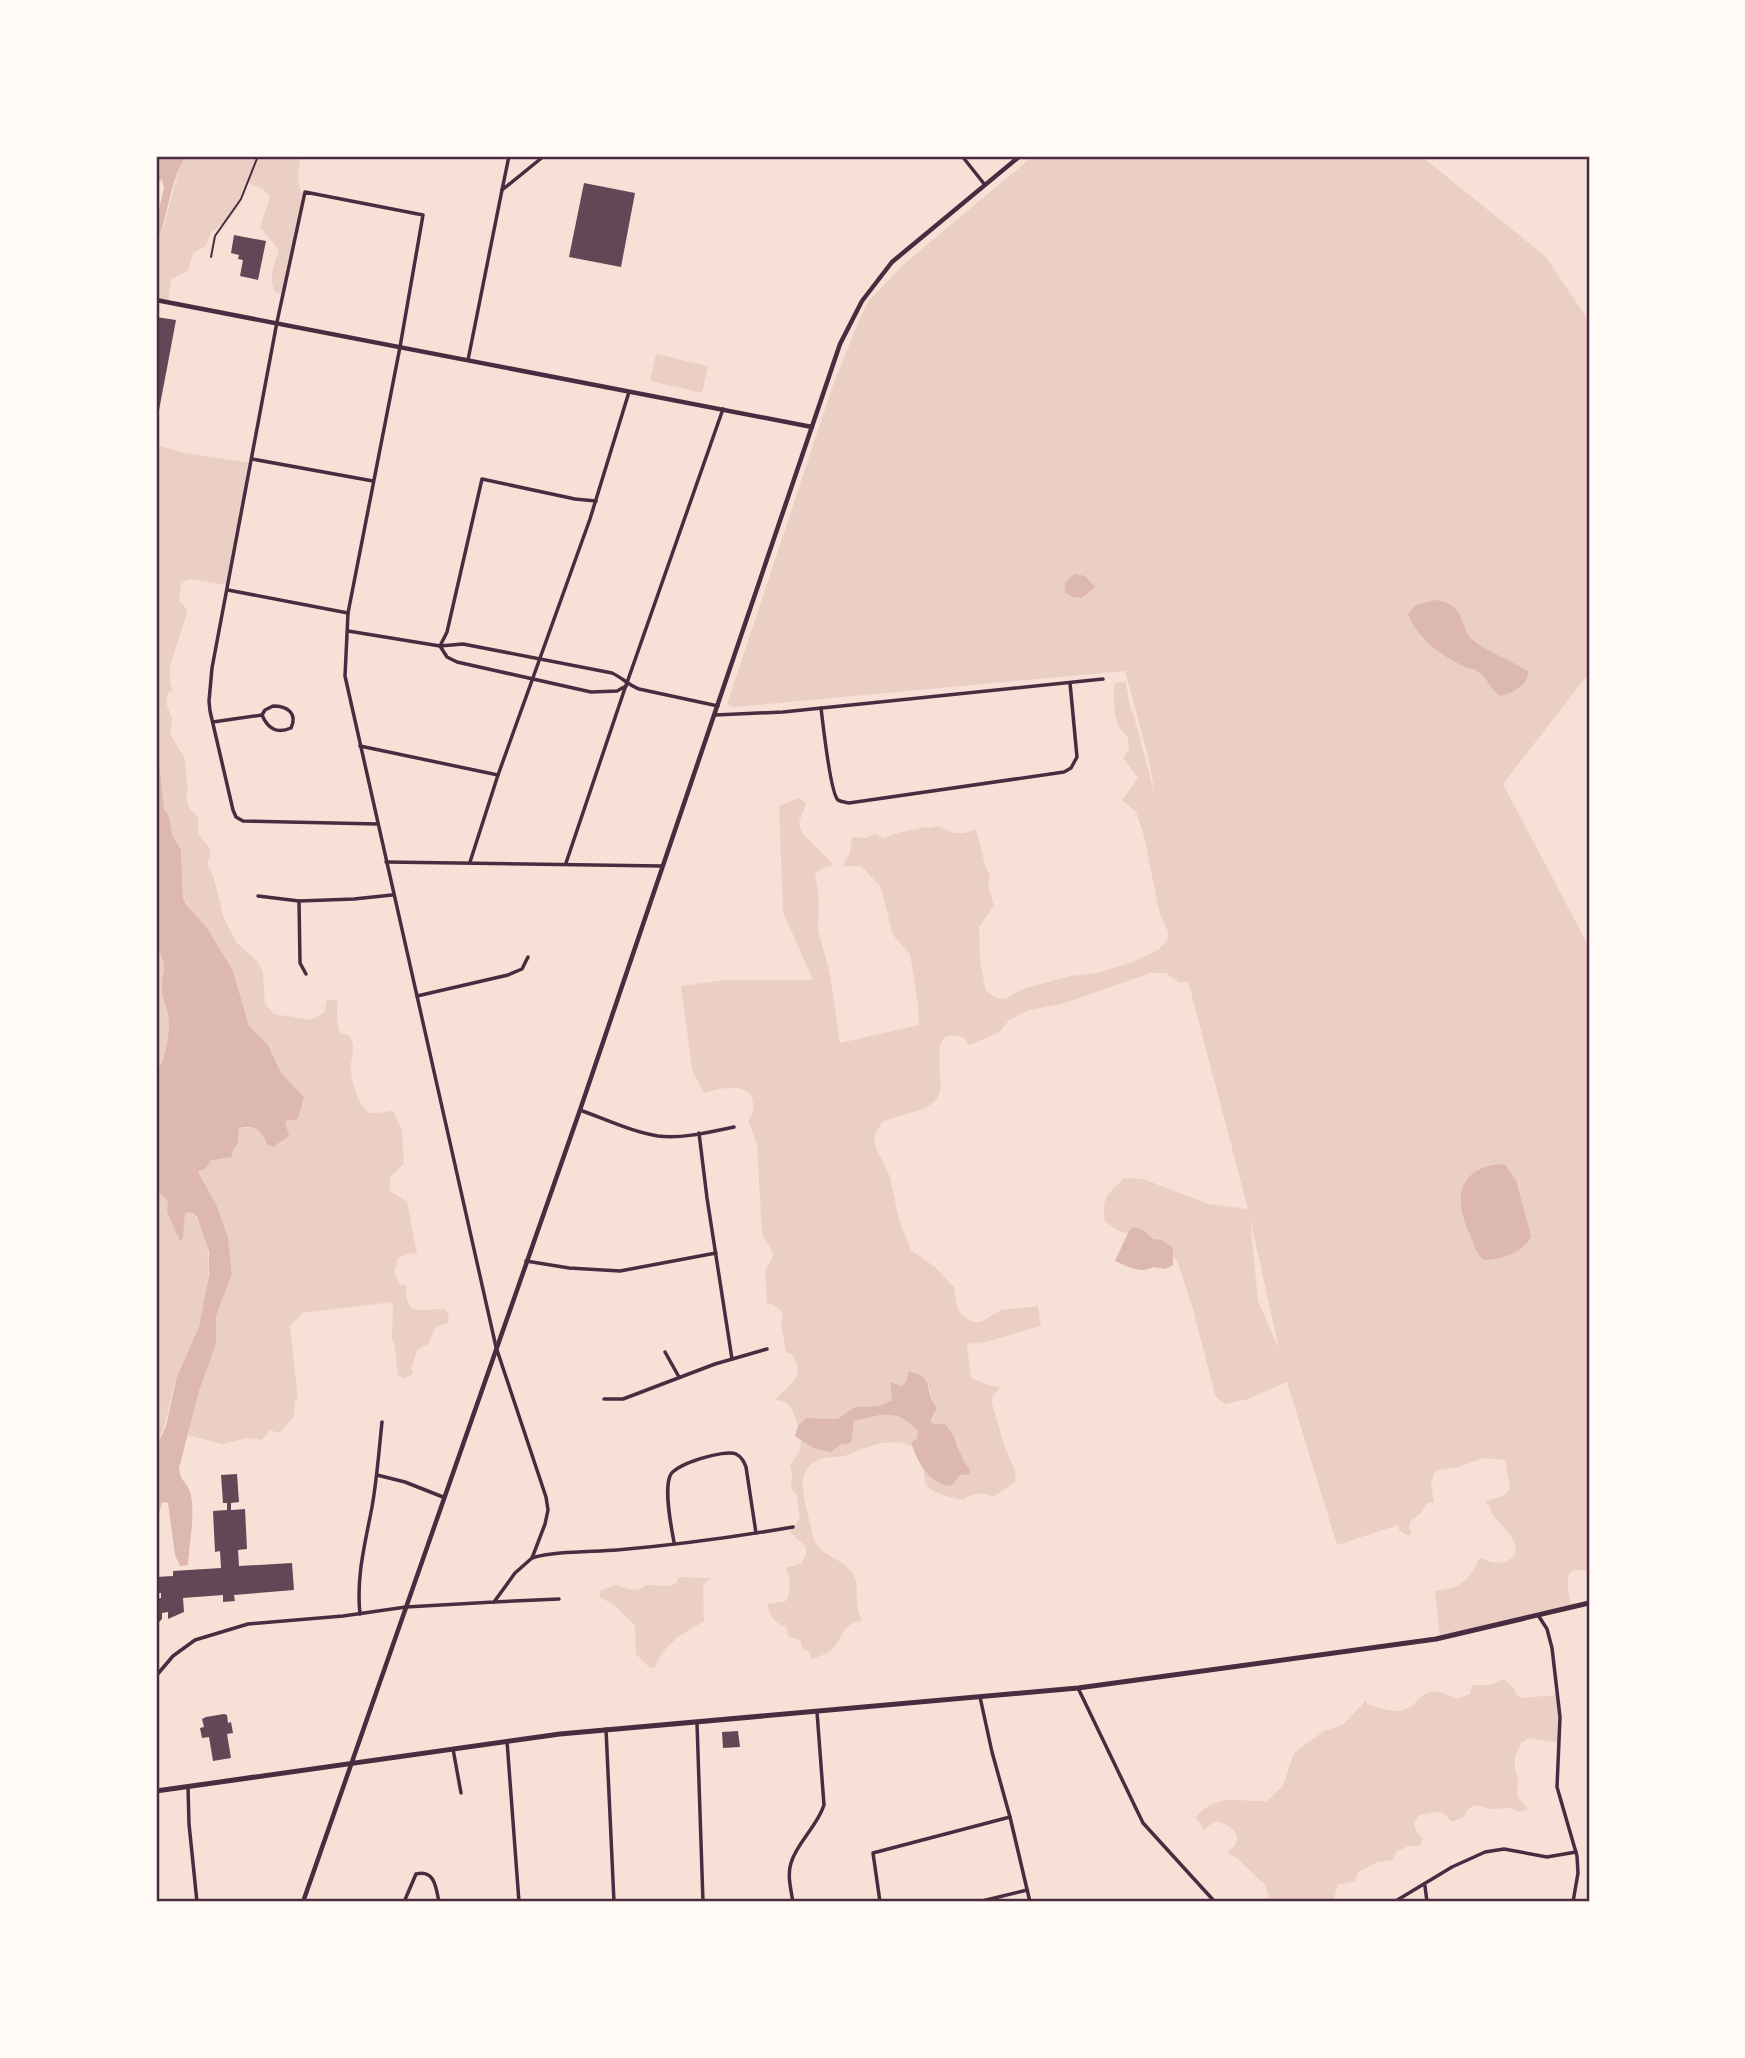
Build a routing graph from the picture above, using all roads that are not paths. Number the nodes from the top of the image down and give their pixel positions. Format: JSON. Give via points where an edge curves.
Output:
{"nodes":[{"id":1,"x":509,"y":156,"type":"edge"},
{"id":2,"x":544,"y":156,"type":"edge"},
{"id":3,"x":962,"y":156,"type":"edge"},
{"id":4,"x":1020,"y":156,"type":"edge"},
{"id":5,"x":985,"y":184,"type":"junction"},
{"id":6,"x":502,"y":190,"type":"junction"},
{"id":7,"x":156,"y":300,"type":"edge"},
{"id":8,"x":277,"y":323,"type":"junction"},
{"id":9,"x":400,"y":346,"type":"junction"},
{"id":10,"x":467,"y":360,"type":"junction"},
{"id":11,"x":629,"y":392,"type":"junction"},
{"id":12,"x":723,"y":409,"type":"junction"},
{"id":13,"x":812,"y":427,"type":"junction"},
{"id":14,"x":252,"y":460,"type":"junction"},
{"id":15,"x":373,"y":481,"type":"junction"},
{"id":16,"x":596,"y":501,"type":"junction"},
{"id":17,"x":228,"y":590,"type":"junction"},
{"id":18,"x":348,"y":613,"type":"junction"},
{"id":19,"x":348,"y":631,"type":"junction"},
{"id":20,"x":440,"y":646,"type":"junction"},
{"id":21,"x":540,"y":659,"type":"junction"},
{"id":22,"x":534,"y":678,"type":"junction"},
{"id":23,"x":1103,"y":679,"type":"dead end"},
{"id":24,"x":1070,"y":683,"type":"junction"},
{"id":25,"x":627,"y":685,"type":"junction"},
{"id":26,"x":718,"y":706,"type":"junction"},
{"id":27,"x":821,"y":708,"type":"junction"},
{"id":28,"x":262,"y":715,"type":"junction"},
{"id":29,"x":715,"y":715,"type":"junction"},
{"id":30,"x":213,"y":722,"type":"junction"},
{"id":31,"x":360,"y":746,"type":"junction"},
{"id":32,"x":498,"y":775,"type":"junction"},
{"id":33,"x":378,"y":824,"type":"junction"},
{"id":34,"x":386,"y":862,"type":"junction"},
{"id":35,"x":470,"y":862,"type":"junction"},
{"id":36,"x":566,"y":863,"type":"junction"},
{"id":37,"x":662,"y":866,"type":"junction"},
{"id":38,"x":393,"y":895,"type":"junction"},
{"id":39,"x":258,"y":896,"type":"dead end"},
{"id":40,"x":299,"y":901,"type":"junction"},
{"id":41,"x":528,"y":957,"type":"dead end"},
{"id":42,"x":306,"y":974,"type":"dead end"},
{"id":43,"x":417,"y":996,"type":"junction"},
{"id":44,"x":580,"y":1110,"type":"junction"},
{"id":45,"x":734,"y":1127,"type":"dead end"},
{"id":46,"x":699,"y":1133,"type":"junction"},
{"id":47,"x":716,"y":1253,"type":"junction"},
{"id":48,"x":526,"y":1261,"type":"junction"},
{"id":49,"x":496,"y":1347,"type":"junction"},
{"id":50,"x":767,"y":1349,"type":"dead end"},
{"id":51,"x":665,"y":1352,"type":"dead end"},
{"id":52,"x":732,"y":1359,"type":"junction"},
{"id":53,"x":679,"y":1377,"type":"junction"},
{"id":54,"x":604,"y":1399,"type":"dead end"},
{"id":55,"x":382,"y":1422,"type":"dead end"},
{"id":56,"x":377,"y":1475,"type":"junction"},
{"id":57,"x":443,"y":1497,"type":"junction"},
{"id":58,"x":793,"y":1527,"type":"dead end"},
{"id":59,"x":756,"y":1533,"type":"junction"},
{"id":60,"x":674,"y":1542,"type":"junction"},
{"id":61,"x":532,"y":1558,"type":"junction"},
{"id":62,"x":559,"y":1599,"type":"dead end"},
{"id":63,"x":494,"y":1602,"type":"junction"},
{"id":64,"x":1589,"y":1603,"type":"edge"},
{"id":65,"x":406,"y":1607,"type":"junction"},
{"id":66,"x":360,"y":1614,"type":"junction"},
{"id":67,"x":1538,"y":1615,"type":"junction"},
{"id":68,"x":156,"y":1676,"type":"edge"},
{"id":69,"x":1078,"y":1688,"type":"junction"},
{"id":70,"x":980,"y":1697,"type":"junction"},
{"id":71,"x":817,"y":1712,"type":"junction"},
{"id":72,"x":697,"y":1721,"type":"junction"},
{"id":73,"x":606,"y":1729,"type":"junction"},
{"id":74,"x":507,"y":1741,"type":"junction"},
{"id":75,"x":453,"y":1749,"type":"junction"},
{"id":76,"x":352,"y":1764,"type":"junction"},
{"id":77,"x":188,"y":1787,"type":"junction"},
{"id":78,"x":156,"y":1791,"type":"edge"},
{"id":79,"x":461,"y":1793,"type":"dead end"},
{"id":80,"x":1010,"y":1817,"type":"junction"},
{"id":81,"x":1576,"y":1852,"type":"junction"},
{"id":82,"x":1424,"y":1885,"type":"junction"},
{"id":83,"x":1027,"y":1891,"type":"junction"},
{"id":84,"x":197,"y":1902,"type":"edge"},
{"id":85,"x":303,"y":1902,"type":"edge"},
{"id":86,"x":404,"y":1902,"type":"edge"},
{"id":87,"x":439,"y":1902,"type":"edge"},
{"id":88,"x":519,"y":1902,"type":"edge"},
{"id":89,"x":614,"y":1902,"type":"edge"},
{"id":90,"x":704,"y":1902,"type":"edge"},
{"id":91,"x":793,"y":1902,"type":"edge"},
{"id":92,"x":880,"y":1902,"type":"edge"},
{"id":93,"x":978,"y":1902,"type":"edge"},
{"id":94,"x":1030,"y":1902,"type":"edge"},
{"id":95,"x":1215,"y":1902,"type":"edge"},
{"id":96,"x":1394,"y":1902,"type":"edge"},
{"id":97,"x":1427,"y":1902,"type":"edge"},
{"id":98,"x":1573,"y":1902,"type":"edge"}],
"edges":[{"from":1,"to":6,"type":"street"},
{"from":2,"to":6,"type":"street"},
{"from":3,"to":5,"type":"street"},
{"from":4,"to":5,"type":"main road"},
{"from":5,"to":13,"type":"main road","via":[[892,262],[862,301],[841,344]]},
{"from":6,"to":10,"type":"street"},
{"from":7,"to":8,"type":"main road"},
{"from":8,"to":9,"type":"main road"},
{"from":8,"to":9,"type":"street","via":[[305,192],[423,215]]},
{"from":8,"to":14,"type":"street"},
{"from":9,"to":10,"type":"main road"},
{"from":9,"to":15,"type":"street"},
{"from":10,"to":11,"type":"main road"},
{"from":11,"to":12,"type":"main road"},
{"from":11,"to":16,"type":"street"},
{"from":12,"to":13,"type":"main road"},
{"from":12,"to":25,"type":"street"},
{"from":13,"to":26,"type":"main road"},
{"from":14,"to":15,"type":"street"},
{"from":14,"to":17,"type":"street"},
{"from":15,"to":18,"type":"street"},
{"from":16,"to":20,"type":"street","via":[[482,479]]},
{"from":16,"to":21,"type":"street"},
{"from":17,"to":18,"type":"street"},
{"from":17,"to":30,"type":"street","via":[[209,689]]},
{"from":18,"to":19,"type":"street"},
{"from":19,"to":20,"type":"street"},
{"from":19,"to":31,"type":"street","via":[[345,676]]},
{"from":20,"to":21,"type":"street","via":[[463,644]]},
{"from":20,"to":22,"type":"street","via":[[457,662]]},
{"from":21,"to":22,"type":"street"},
{"from":21,"to":25,"type":"street","via":[[612,673]]},
{"from":22,"to":25,"type":"street","via":[[591,692],[617,691]]},
{"from":22,"to":32,"type":"street"},
{"from":23,"to":24,"type":"street"},
{"from":24,"to":27,"type":"street"},
{"from":24,"to":27,"type":"street","via":[[1077,757],[1064,772],[849,803],[836,798],[831,783]]},
{"from":25,"to":26,"type":"street"},
{"from":25,"to":36,"type":"street"},
{"from":26,"to":29,"type":"main road"},
{"from":27,"to":29,"type":"street"},
{"from":28,"to":28,"type":"street","via":[[272,730],[283,731],[293,725],[293,715],[282,706],[269,707]]},
{"from":28,"to":30,"type":"street"},
{"from":29,"to":37,"type":"main road"},
{"from":30,"to":33,"type":"street","via":[[236,817],[243,821]]},
{"from":31,"to":32,"type":"street"},
{"from":31,"to":33,"type":"street"},
{"from":32,"to":35,"type":"street"},
{"from":33,"to":34,"type":"street"},
{"from":34,"to":35,"type":"street"},
{"from":34,"to":38,"type":"street"},
{"from":35,"to":36,"type":"street"},
{"from":36,"to":37,"type":"street"},
{"from":37,"to":44,"type":"main road"},
{"from":38,"to":40,"type":"street"},
{"from":38,"to":43,"type":"street"},
{"from":39,"to":40,"type":"street"},
{"from":40,"to":42,"type":"street","via":[[300,963]]},
{"from":41,"to":43,"type":"street","via":[[522,969],[508,975]]},
{"from":43,"to":49,"type":"street"},
{"from":44,"to":46,"type":"street","via":[[660,1136]]},
{"from":44,"to":48,"type":"main road"},
{"from":45,"to":46,"type":"street"},
{"from":46,"to":47,"type":"street"},
{"from":47,"to":48,"type":"street","via":[[620,1271]]},
{"from":47,"to":52,"type":"street"},
{"from":48,"to":49,"type":"main road"},
{"from":49,"to":57,"type":"main road"},
{"from":49,"to":61,"type":"street","via":[[546,1497],[545,1524]]},
{"from":50,"to":52,"type":"street"},
{"from":51,"to":53,"type":"street"},
{"from":52,"to":53,"type":"street"},
{"from":53,"to":54,"type":"street","via":[[623,1399]]},
{"from":55,"to":56,"type":"street"},
{"from":56,"to":57,"type":"street"},
{"from":56,"to":66,"type":"street","via":[[360,1562]]},
{"from":57,"to":65,"type":"main road"},
{"from":58,"to":59,"type":"street"},
{"from":59,"to":60,"type":"street"},
{"from":59,"to":60,"type":"street","via":[[746,1467],[737,1454],[728,1453],[673,1471],[668,1491]]},
{"from":60,"to":61,"type":"street"},
{"from":61,"to":63,"type":"street"},
{"from":62,"to":63,"type":"street"},
{"from":63,"to":65,"type":"street"},
{"from":64,"to":67,"type":"main road"},
{"from":65,"to":66,"type":"street"},
{"from":65,"to":76,"type":"main road"},
{"from":66,"to":68,"type":"street","via":[[248,1624],[195,1640]]},
{"from":67,"to":69,"type":"main road","via":[[1436,1639]]},
{"from":67,"to":81,"type":"street","via":[[1552,1648],[1560,1717],[1557,1787]]},
{"from":69,"to":70,"type":"main road"},
{"from":69,"to":95,"type":"street","via":[[1143,1823]]},
{"from":70,"to":71,"type":"main road"},
{"from":70,"to":80,"type":"street"},
{"from":71,"to":72,"type":"main road"},
{"from":71,"to":91,"type":"street","via":[[824,1805],[791,1861]]},
{"from":72,"to":73,"type":"main road"},
{"from":72,"to":90,"type":"street"},
{"from":73,"to":74,"type":"main road"},
{"from":73,"to":89,"type":"street"},
{"from":74,"to":75,"type":"main road"},
{"from":74,"to":88,"type":"street"},
{"from":75,"to":76,"type":"main road"},
{"from":75,"to":79,"type":"street"},
{"from":76,"to":77,"type":"main road"},
{"from":76,"to":85,"type":"main road"},
{"from":77,"to":78,"type":"main road"},
{"from":77,"to":84,"type":"street"},
{"from":80,"to":83,"type":"street"},
{"from":80,"to":92,"type":"street","via":[[873,1853]]},
{"from":81,"to":82,"type":"street","via":[[1548,1857],[1495,1850],[1452,1867]]},
{"from":81,"to":98,"type":"street"},
{"from":82,"to":96,"type":"street"},
{"from":82,"to":97,"type":"street"},
{"from":83,"to":93,"type":"street"},
{"from":83,"to":94,"type":"street"},
{"from":86,"to":87,"type":"street","via":[[421,1872],[434,1880]]}]}
